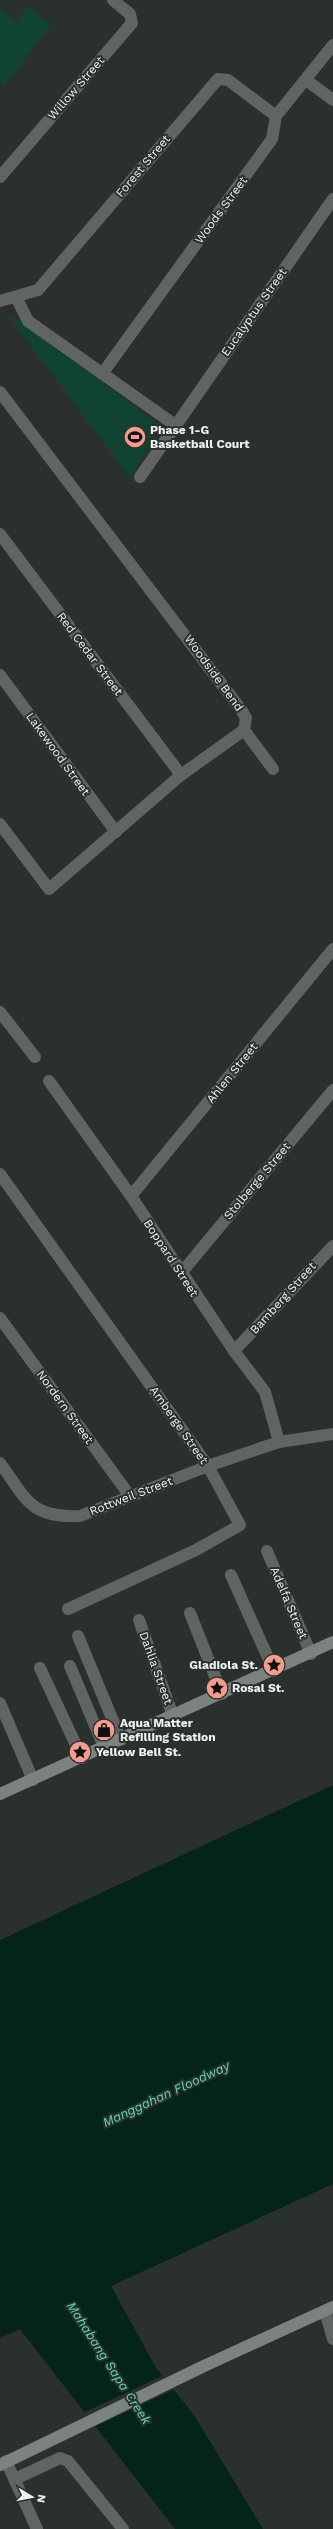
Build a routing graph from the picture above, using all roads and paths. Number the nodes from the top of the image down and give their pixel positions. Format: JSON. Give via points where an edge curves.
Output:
{"nodes":[{"id":1,"x":113,"y":0,"type":"edge"},
{"id":2,"x":333,"y":45,"type":"edge"},
{"id":3,"x":306,"y":80,"type":"junction"},
{"id":4,"x":333,"y":100,"type":"edge"},
{"id":5,"x":276,"y":116,"type":"junction"},
{"id":6,"x":0,"y":177,"type":"edge"},
{"id":7,"x":333,"y":199,"type":"edge"},
{"id":8,"x":16,"y":297,"type":"junction"},
{"id":9,"x":0,"y":301,"type":"edge"},
{"id":10,"x":102,"y":374,"type":"junction"},
{"id":11,"x":0,"y":392,"type":"edge"},
{"id":12,"x":175,"y":424,"type":"junction"},
{"id":13,"x":140,"y":477,"type":"dead end"},
{"id":14,"x":0,"y":534,"type":"edge"},
{"id":15,"x":0,"y":675,"type":"edge"},
{"id":16,"x":244,"y":730,"type":"junction"},
{"id":17,"x":272,"y":770,"type":"dead end"},
{"id":18,"x":181,"y":774,"type":"junction"},
{"id":19,"x":0,"y":824,"type":"edge"},
{"id":20,"x":116,"y":832,"type":"junction"},
{"id":21,"x":333,"y":949,"type":"edge"},
{"id":22,"x":0,"y":1012,"type":"edge"},
{"id":23,"x":35,"y":1057,"type":"dead end"},
{"id":24,"x":49,"y":1080,"type":"dead end"},
{"id":25,"x":333,"y":1090,"type":"edge"},
{"id":26,"x":0,"y":1174,"type":"edge"},
{"id":27,"x":131,"y":1196,"type":"junction"},
{"id":28,"x":333,"y":1246,"type":"edge"},
{"id":29,"x":182,"y":1272,"type":"junction"},
{"id":30,"x":0,"y":1318,"type":"edge"},
{"id":31,"x":234,"y":1352,"type":"junction"},
{"id":32,"x":333,"y":1434,"type":"edge"},
{"id":33,"x":279,"y":1442,"type":"junction"},
{"id":34,"x":0,"y":1464,"type":"edge"},
{"id":35,"x":208,"y":1466,"type":"junction"},
{"id":36,"x":130,"y":1496,"type":"junction"},
{"id":37,"x":267,"y":1551,"type":"dead end"},
{"id":38,"x":231,"y":1575,"type":"dead end"},
{"id":39,"x":68,"y":1609,"type":"dead end"},
{"id":40,"x":190,"y":1613,"type":"dead end"},
{"id":41,"x":138,"y":1620,"type":"dead end"},
{"id":42,"x":78,"y":1636,"type":"dead end"},
{"id":43,"x":333,"y":1642,"type":"edge"},
{"id":44,"x":311,"y":1654,"type":"junction"},
{"id":45,"x":70,"y":1666,"type":"dead end"},
{"id":46,"x":40,"y":1668,"type":"dead end"},
{"id":47,"x":274,"y":1671,"type":"junction"},
{"id":48,"x":222,"y":1694,"type":"junction"},
{"id":49,"x":0,"y":1703,"type":"edge"},
{"id":50,"x":174,"y":1716,"type":"junction"},
{"id":51,"x":121,"y":1740,"type":"junction"},
{"id":52,"x":104,"y":1747,"type":"junction"},
{"id":53,"x":82,"y":1758,"type":"junction"},
{"id":54,"x":33,"y":1780,"type":"junction"},
{"id":55,"x":0,"y":1794,"type":"edge"},
{"id":56,"x":329,"y":2309,"type":"edge"},
{"id":57,"x":333,"y":2339,"type":"edge"},
{"id":58,"x":3,"y":2463,"type":"edge"},
{"id":59,"x":15,"y":2479,"type":"junction"},
{"id":60,"x":37,"y":2529,"type":"edge"},
{"id":61,"x":123,"y":2529,"type":"edge"}],
"edges":[{"from":1,"to":6,"type":"street","name":"Willow Street","via":[[130,14],[132,23]]},
{"from":2,"to":3,"type":"street","name":"Woods Street"},
{"from":3,"to":4,"type":"street"},
{"from":3,"to":5,"type":"street","name":"Woods Street"},
{"from":5,"to":8,"type":"street","name":"Forest Street","via":[[228,80],[218,79],[38,290]]},
{"from":5,"to":10,"type":"street","name":"Woods Street","via":[[272,139]]},
{"from":7,"to":12,"type":"street","name":"Eucalyptus Street"},
{"from":8,"to":9,"type":"street"},
{"from":8,"to":10,"type":"street","via":[[28,321]]},
{"from":10,"to":12,"type":"street"},
{"from":11,"to":16,"type":"street","name":"Woodside Bend","via":[[242,711],[246,718]]},
{"from":12,"to":13,"type":"street","name":"Eucalyptus Street"},
{"from":14,"to":18,"type":"street","name":"Red Cedar Street"},
{"from":15,"to":20,"type":"street","name":"Lakewood Street"},
{"from":16,"to":17,"type":"street"},
{"from":16,"to":18,"type":"street"},
{"from":18,"to":20,"type":"street"},
{"from":19,"to":20,"type":"street","via":[[49,889]]},
{"from":21,"to":27,"type":"street","name":"Ahlen Street"},
{"from":22,"to":23,"type":"street"},
{"from":24,"to":27,"type":"street","name":"Boppard Street"},
{"from":25,"to":29,"type":"street","name":"Stolberge Street"},
{"from":26,"to":35,"type":"street","name":"Amberge Street"},
{"from":27,"to":29,"type":"street","name":"Boppard Street"},
{"from":28,"to":31,"type":"street","name":"Bamberg Street"},
{"from":29,"to":31,"type":"street","name":"Boppard Street"},
{"from":30,"to":36,"type":"street","name":"Nordern Street"},
{"from":31,"to":33,"type":"street","name":"Boppard Street","via":[[268,1398]]},
{"from":32,"to":33,"type":"street","name":"Rottweil Street"},
{"from":33,"to":35,"type":"street","name":"Rottweil Street"},
{"from":34,"to":36,"type":"street","name":"Rottweil Street","via":[[33,1507],[58,1517],[80,1516]]},
{"from":35,"to":36,"type":"street","name":"Rottweil Street"},
{"from":35,"to":39,"type":"street","name":"Amberge Street","via":[[240,1523],[239,1527],[196,1550]]},
{"from":37,"to":44,"type":"street","name":"Adelfa Street"},
{"from":38,"to":47,"type":"street"},
{"from":40,"to":48,"type":"street"},
{"from":41,"to":50,"type":"street","name":"Dahlia Street"},
{"from":42,"to":51,"type":"street"},
{"from":43,"to":44,"type":"street"},
{"from":44,"to":47,"type":"street"},
{"from":45,"to":52,"type":"street"},
{"from":46,"to":53,"type":"street"},
{"from":47,"to":48,"type":"street"},
{"from":48,"to":50,"type":"street"},
{"from":49,"to":54,"type":"street"},
{"from":50,"to":51,"type":"street"},
{"from":51,"to":52,"type":"street"},
{"from":52,"to":53,"type":"street"},
{"from":53,"to":54,"type":"street"},
{"from":54,"to":55,"type":"street"},
{"from":56,"to":57,"type":"street"},
{"from":56,"to":58,"type":"street","via":[[44,2441]]},
{"from":58,"to":59,"type":"street"},
{"from":59,"to":60,"type":"street"},
{"from":59,"to":61,"type":"street","via":[[60,2458],[68,2461]]}]}
